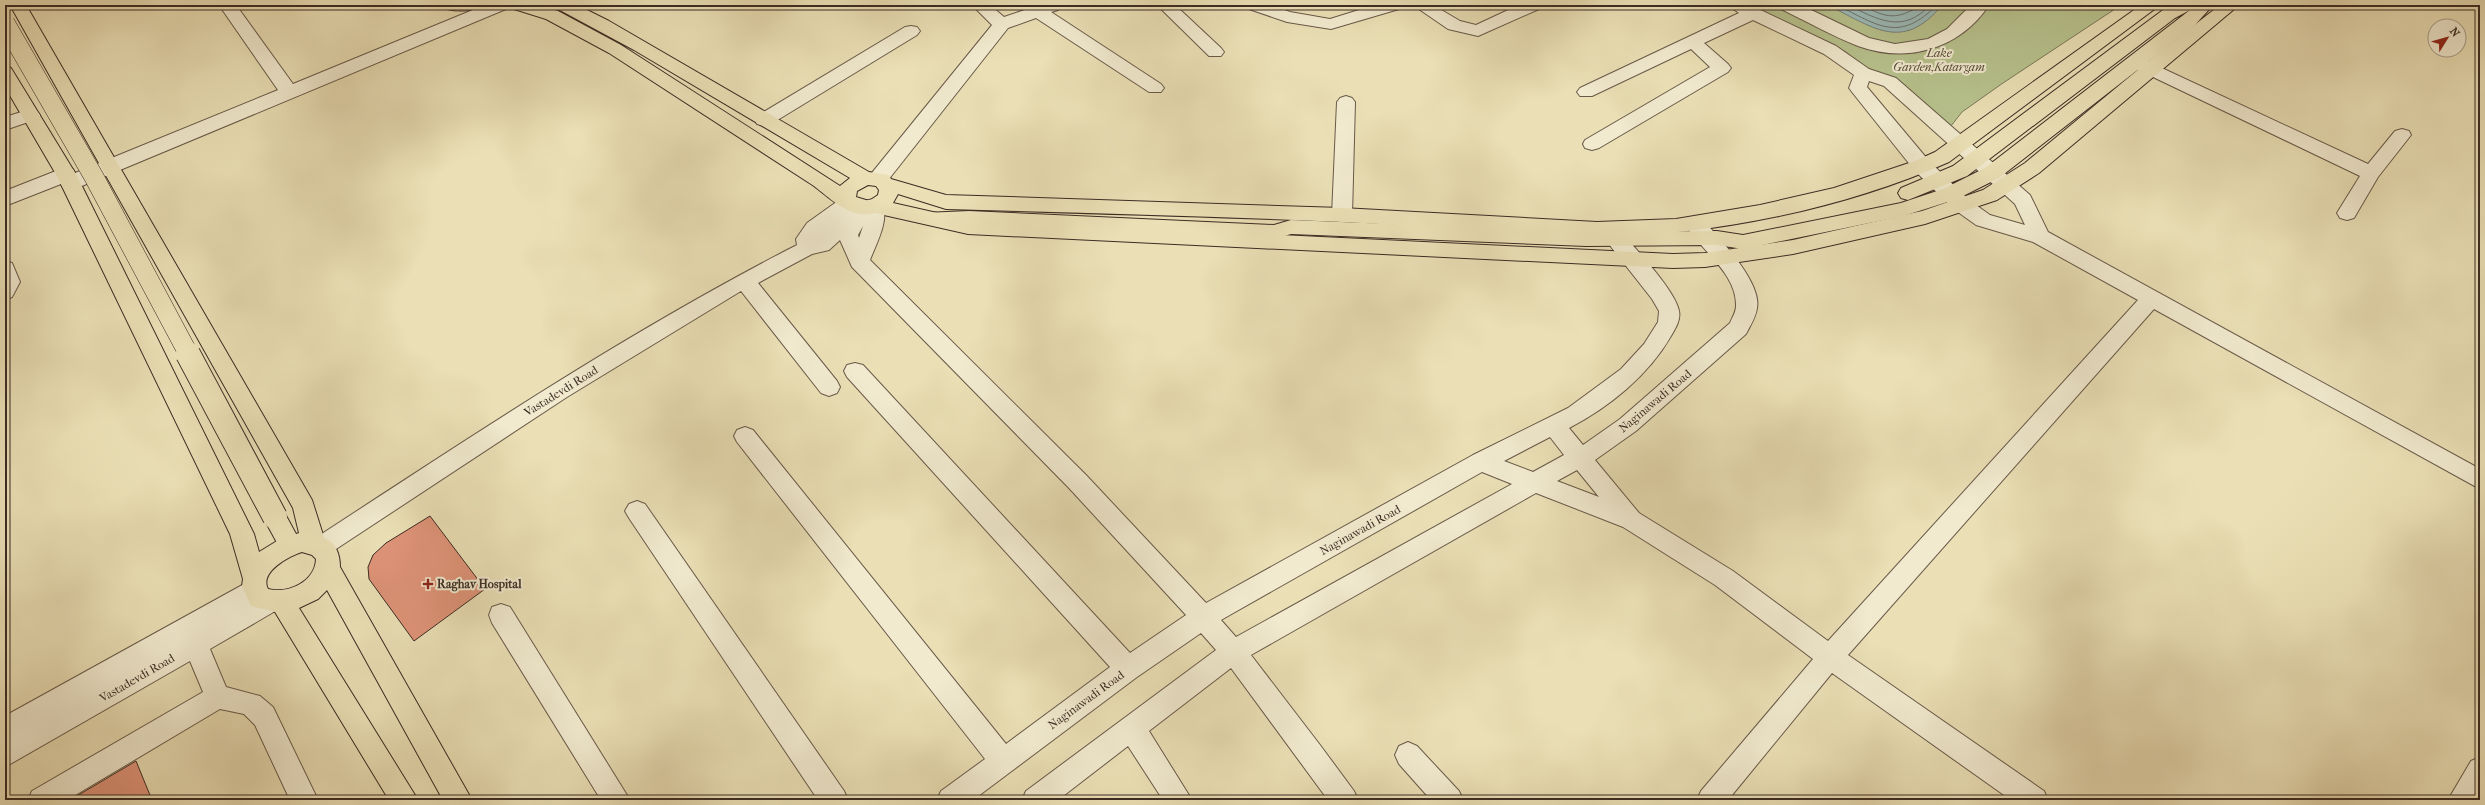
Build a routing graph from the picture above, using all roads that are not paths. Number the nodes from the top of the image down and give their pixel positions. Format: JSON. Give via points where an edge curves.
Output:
{"nodes":[{"id":1,"x":18,"y":5,"type":"edge"},
{"id":2,"x":227,"y":5,"type":"edge"},
{"id":3,"x":453,"y":5,"type":"edge"},
{"id":4,"x":469,"y":5,"type":"edge"},
{"id":5,"x":500,"y":5,"type":"edge"},
{"id":6,"x":520,"y":5,"type":"edge"},
{"id":7,"x":564,"y":5,"type":"edge"},
{"id":8,"x":980,"y":5,"type":"edge"},
{"id":9,"x":1055,"y":5,"type":"edge"},
{"id":10,"x":1165,"y":5,"type":"edge"},
{"id":11,"x":1255,"y":5,"type":"edge"},
{"id":12,"x":1393,"y":5,"type":"edge"},
{"id":13,"x":1421,"y":5,"type":"edge"},
{"id":14,"x":1533,"y":5,"type":"edge"},
{"id":15,"x":1736,"y":5,"type":"edge"},
{"id":16,"x":1787,"y":5,"type":"edge"},
{"id":17,"x":1981,"y":5,"type":"edge"},
{"id":18,"x":2152,"y":5,"type":"edge"},
{"id":19,"x":2187,"y":5,"type":"edge"},
{"id":20,"x":2205,"y":5,"type":"edge"},
{"id":21,"x":2231,"y":5,"type":"edge"},
{"id":22,"x":1038,"y":11,"type":"junction"},
{"id":23,"x":1753,"y":13,"type":"junction"},
{"id":24,"x":5,"y":23,"type":"edge"},
{"id":25,"x":1002,"y":24,"type":"junction"},
{"id":26,"x":911,"y":31,"type":"dead end"},
{"id":27,"x":1692,"y":41,"type":"junction"},
{"id":28,"x":1215,"y":52,"type":"dead end"},
{"id":29,"x":2143,"y":65,"type":"junction"},
{"id":30,"x":5,"y":72,"type":"edge"},
{"id":31,"x":1863,"y":73,"type":"junction"},
{"id":32,"x":1155,"y":88,"type":"dead end"},
{"id":33,"x":289,"y":92,"type":"junction"},
{"id":34,"x":1586,"y":92,"type":"dead end"},
{"id":35,"x":1346,"y":102,"type":"dead end"},
{"id":36,"x":32,"y":114,"type":"junction"},
{"id":37,"x":764,"y":120,"type":"junction"},
{"id":38,"x":5,"y":124,"type":"edge"},
{"id":39,"x":2402,"y":135,"type":"dead end"},
{"id":40,"x":1592,"y":144,"type":"dead end"},
{"id":41,"x":1960,"y":144,"type":"junction"},
{"id":42,"x":1976,"y":159,"type":"junction"},
{"id":43,"x":110,"y":166,"type":"junction"},
{"id":44,"x":1922,"y":166,"type":"junction"},
{"id":45,"x":65,"y":173,"type":"junction"},
{"id":46,"x":1992,"y":173,"type":"junction"},
{"id":47,"x":2372,"y":173,"type":"junction"},
{"id":48,"x":877,"y":180,"type":"junction"},
{"id":49,"x":5,"y":182,"type":"edge"},
{"id":50,"x":2007,"y":186,"type":"junction"},
{"id":51,"x":1950,"y":193,"type":"junction"},
{"id":52,"x":5,"y":198,"type":"edge"},
{"id":53,"x":946,"y":202,"type":"junction"},
{"id":54,"x":858,"y":204,"type":"junction"},
{"id":55,"x":2347,"y":213,"type":"dead end"},
{"id":56,"x":1342,"y":215,"type":"junction"},
{"id":57,"x":929,"y":218,"type":"junction"},
{"id":58,"x":1291,"y":227,"type":"junction"},
{"id":59,"x":1611,"y":234,"type":"junction"},
{"id":60,"x":2040,"y":236,"type":"junction"},
{"id":61,"x":1711,"y":240,"type":"junction"},
{"id":62,"x":1631,"y":260,"type":"junction"},
{"id":63,"x":5,"y":268,"type":"edge"},
{"id":64,"x":744,"y":280,"type":"junction"},
{"id":65,"x":5,"y":292,"type":"edge"},
{"id":66,"x":2152,"y":298,"type":"junction"},
{"id":67,"x":855,"y":371,"type":"dead end"},
{"id":68,"x":830,"y":386,"type":"dead end"},
{"id":69,"x":1554,"y":425,"type":"junction"},
{"id":70,"x":745,"y":436,"type":"dead end"},
{"id":71,"x":1580,"y":457,"type":"junction"},
{"id":72,"x":1481,"y":462,"type":"junction"},
{"id":73,"x":2480,"y":480,"type":"edge"},
{"id":74,"x":1533,"y":482,"type":"junction"},
{"id":75,"x":637,"y":511,"type":"dead end"},
{"id":76,"x":1631,"y":520,"type":"junction"},
{"id":77,"x":313,"y":551,"type":"junction"},
{"id":78,"x":265,"y":593,"type":"junction"},
{"id":79,"x":501,"y":615,"type":"dead end"},
{"id":80,"x":1204,"y":617,"type":"junction"},
{"id":81,"x":195,"y":644,"type":"junction"},
{"id":82,"x":1233,"y":652,"type":"junction"},
{"id":83,"x":1830,"y":657,"type":"junction"},
{"id":84,"x":1128,"y":669,"type":"junction"},
{"id":85,"x":218,"y":697,"type":"junction"},
{"id":86,"x":1132,"y":727,"type":"junction"},
{"id":87,"x":5,"y":730,"type":"edge"},
{"id":88,"x":5,"y":754,"type":"edge"},
{"id":89,"x":1408,"y":755,"type":"dead end"},
{"id":90,"x":1003,"y":761,"type":"junction"},
{"id":91,"x":2480,"y":770,"type":"edge"},
{"id":92,"x":42,"y":800,"type":"edge"},
{"id":93,"x":304,"y":800,"type":"edge"},
{"id":94,"x":404,"y":800,"type":"edge"},
{"id":95,"x":458,"y":800,"type":"edge"},
{"id":96,"x":616,"y":800,"type":"edge"},
{"id":97,"x":834,"y":800,"type":"edge"},
{"id":98,"x":951,"y":800,"type":"edge"},
{"id":99,"x":1036,"y":800,"type":"edge"},
{"id":100,"x":1178,"y":800,"type":"edge"},
{"id":101,"x":1344,"y":800,"type":"edge"},
{"id":102,"x":1449,"y":800,"type":"edge"},
{"id":103,"x":1711,"y":800,"type":"edge"},
{"id":104,"x":2034,"y":800,"type":"edge"},
{"id":105,"x":2462,"y":800,"type":"edge"}],
"edges":[{"from":1,"to":43,"type":"main road"},
{"from":2,"to":33,"type":"street"},
{"from":3,"to":4,"type":"main road"},
{"from":5,"to":33,"type":"street"},
{"from":6,"to":54,"type":"main road","via":[[552,15],[615,49]]},
{"from":7,"to":37,"type":"main road","via":[[619,32]]},
{"from":8,"to":25,"type":"street"},
{"from":9,"to":22,"type":"street"},
{"from":10,"to":28,"type":"street"},
{"from":11,"to":12,"type":"street","via":[[1287,17],[1331,24]]},
{"from":13,"to":14,"type":"street","via":[[1454,25],[1478,31]]},
{"from":15,"to":23,"type":"street"},
{"from":16,"to":17,"type":"street","via":[[1864,42],[1895,49],[1932,44],[1953,33]]},
{"from":18,"to":41,"type":"main road"},
{"from":19,"to":42,"type":"main road","via":[[2169,14]]},
{"from":20,"to":29,"type":"main road"},
{"from":21,"to":29,"type":"main road"},
{"from":22,"to":25,"type":"street"},
{"from":22,"to":32,"type":"street"},
{"from":23,"to":27,"type":"street"},
{"from":23,"to":31,"type":"street","via":[[1830,50]]},
{"from":24,"to":77,"type":"main road","bridge":true,"via":[[94,176],[275,517]]},
{"from":25,"to":48,"type":"street"},
{"from":26,"to":37,"type":"street"},
{"from":27,"to":34,"type":"street"},
{"from":27,"to":40,"type":"street","via":[[1722,68]]},
{"from":29,"to":46,"type":"main road"},
{"from":29,"to":47,"type":"street"},
{"from":29,"to":50,"type":"main road","via":[[2032,168]]},
{"from":30,"to":36,"type":"main road"},
{"from":31,"to":41,"type":"street","via":[[1890,82]]},
{"from":31,"to":44,"type":"street","via":[[1858,88]]},
{"from":33,"to":43,"type":"street"},
{"from":35,"to":56,"type":"street"},
{"from":36,"to":38,"type":"street"},
{"from":36,"to":45,"type":"main road"},
{"from":37,"to":48,"type":"main road"},
{"from":39,"to":47,"type":"street"},
{"from":41,"to":42,"type":"street"},
{"from":41,"to":44,"type":"main road","via":[[1942,157]]},
{"from":42,"to":46,"type":"street"},
{"from":42,"to":51,"type":"main road","via":[[1960,171]]},
{"from":43,"to":45,"type":"street"},
{"from":43,"to":77,"type":"main road","via":[[304,507]]},
{"from":44,"to":51,"type":"street"},
{"from":44,"to":61,"type":"main road","via":[[1837,194],[1760,212]]},
{"from":45,"to":49,"type":"street"},
{"from":45,"to":52,"type":"street"},
{"from":45,"to":78,"type":"main road","via":[[242,534]]},
{"from":46,"to":50,"type":"street"},
{"from":46,"to":51,"type":"main road"},
{"from":47,"to":55,"type":"street"},
{"from":48,"to":53,"type":"main road"},
{"from":48,"to":54,"type":"main road","via":[[852,184],[848,188]]},
{"from":48,"to":54,"type":"main road","via":[[889,194],[880,204]]},
{"from":50,"to":51,"type":"main road"},
{"from":50,"to":60,"type":"street","via":[[2023,200]]},
{"from":51,"to":60,"type":"street","via":[[1983,220]]},
{"from":51,"to":61,"type":"main road","via":[[1900,196],[1733,232]]},
{"from":51,"to":61,"type":"main road","via":[[1925,217],[1793,247]]},
{"from":53,"to":56,"type":"main road"},
{"from":53,"to":58,"type":"main road","via":[[966,210],[1275,220]]},
{"from":54,"to":57,"type":"main road"},
{"from":54,"to":64,"type":"street","name":"Vastadevdi Road","via":[[822,245],[807,248]]},
{"from":54,"to":80,"type":"street","via":[[872,231],[858,262],[1043,443]]},
{"from":56,"to":59,"type":"main road"},
{"from":57,"to":58,"type":"main road","via":[[1274,232]]},
{"from":57,"to":62,"type":"main road","via":[[968,227]]},
{"from":58,"to":59,"type":"main road"},
{"from":59,"to":61,"type":"main road"},
{"from":59,"to":62,"type":"street","name":"Naginawadi Road"},
{"from":60,"to":66,"type":"street"},
{"from":61,"to":62,"type":"main road","via":[[1673,261]]},
{"from":61,"to":71,"type":"street","name":"Naginawadi Road","via":[[1746,293],[1747,308],[1739,328],[1628,425]]},
{"from":62,"to":69,"type":"street","name":"Naginawadi Road","via":[[1660,294],[1669,312],[1668,323],[1652,350],[1629,375],[1576,414]]},
{"from":63,"to":65,"type":"street","via":[[10,282]]},
{"from":64,"to":68,"type":"street"},
{"from":64,"to":77,"type":"street","name":"Vastadevdi Road","via":[[559,391]]},
{"from":66,"to":73,"type":"street"},
{"from":66,"to":83,"type":"street"},
{"from":67,"to":84,"type":"street"},
{"from":69,"to":71,"type":"street"},
{"from":69,"to":72,"type":"street","name":"Naginawadi Road"},
{"from":70,"to":90,"type":"street"},
{"from":71,"to":74,"type":"street","name":"Naginawadi Road"},
{"from":71,"to":76,"type":"street"},
{"from":72,"to":74,"type":"street"},
{"from":72,"to":80,"type":"street","name":"Naginawadi Road"},
{"from":74,"to":76,"type":"street"},
{"from":74,"to":82,"type":"street","name":"Naginawadi Road"},
{"from":75,"to":97,"type":"street"},
{"from":76,"to":83,"type":"street","via":[[1724,578]]},
{"from":77,"to":78,"type":"main road","via":[[268,559]]},
{"from":77,"to":78,"type":"main road","via":[[324,578],[305,594]]},
{"from":77,"to":95,"type":"main road"},
{"from":78,"to":81,"type":"street","name":"Vastadevdi Road"},
{"from":78,"to":87,"type":"street","name":"Vastadevdi Road"},
{"from":78,"to":94,"type":"main road"},
{"from":79,"to":96,"type":"street"},
{"from":80,"to":82,"type":"street"},
{"from":80,"to":84,"type":"street","name":"Naginawadi Road"},
{"from":81,"to":85,"type":"street"},
{"from":81,"to":88,"type":"street","name":"Vastadevdi Road"},
{"from":82,"to":86,"type":"street","name":"Naginawadi Road"},
{"from":82,"to":101,"type":"street","via":[[1264,689]]},
{"from":83,"to":103,"type":"street"},
{"from":83,"to":104,"type":"street"},
{"from":84,"to":90,"type":"street","name":"Naginawadi Road"},
{"from":85,"to":92,"type":"street"},
{"from":85,"to":93,"type":"street","via":[[251,704],[264,716]]},
{"from":86,"to":99,"type":"street","name":"Naginawadi Road"},
{"from":86,"to":100,"type":"street"},
{"from":89,"to":102,"type":"street"},
{"from":90,"to":98,"type":"street","name":"Naginawadi Road"},
{"from":91,"to":105,"type":"street"}]}
